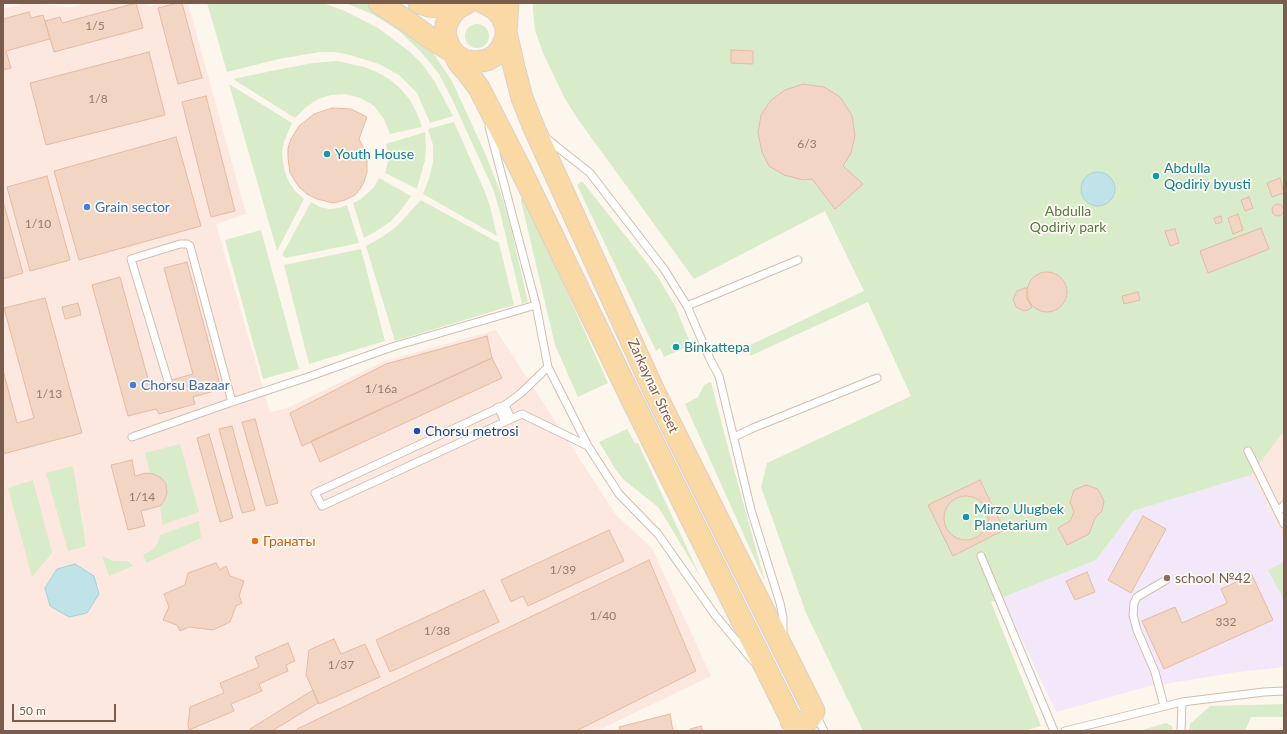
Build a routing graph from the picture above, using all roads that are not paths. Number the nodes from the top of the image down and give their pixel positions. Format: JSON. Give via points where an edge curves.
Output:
{"nodes":[{"id":1,"x":379,"y":3,"type":"edge"},
{"id":2,"x":419,"y":3,"type":"edge"},
{"id":3,"x":465,"y":3,"type":"edge"},
{"id":4,"x":484,"y":3,"type":"edge"},
{"id":5,"x":508,"y":3,"type":"edge"},
{"id":6,"x":506,"y":32,"type":"junction"},
{"id":7,"x":453,"y":52,"type":"junction"},
{"id":8,"x":479,"y":88,"type":"junction"},
{"id":9,"x":534,"y":128,"type":"junction"},
{"id":10,"x":798,"y":260,"type":"dead end"},
{"id":11,"x":536,"y":305,"type":"junction"},
{"id":12,"x":687,"y":306,"type":"junction"},
{"id":13,"x":548,"y":368,"type":"junction"},
{"id":14,"x":877,"y":378,"type":"dead end"},
{"id":15,"x":168,"y":381,"type":"dead end"},
{"id":16,"x":232,"y":402,"type":"junction"},
{"id":17,"x":501,"y":406,"type":"junction"},
{"id":18,"x":508,"y":420,"type":"junction"},
{"id":19,"x":132,"y":436,"type":"dead end"},
{"id":20,"x":734,"y":437,"type":"junction"},
{"id":21,"x":588,"y":446,"type":"junction"},
{"id":22,"x":1248,"y":451,"type":"dead end"},
{"id":23,"x":1284,"y":505,"type":"edge"},
{"id":24,"x":1278,"y":512,"type":"junction"},
{"id":25,"x":1284,"y":524,"type":"edge"},
{"id":26,"x":981,"y":556,"type":"dead end"},
{"id":27,"x":1166,"y":580,"type":"dead end"},
{"id":28,"x":783,"y":649,"type":"junction"},
{"id":29,"x":773,"y":686,"type":"junction"},
{"id":30,"x":1284,"y":691,"type":"edge"},
{"id":31,"x":1182,"y":702,"type":"junction"},
{"id":32,"x":1164,"y":706,"type":"junction"},
{"id":33,"x":814,"y":711,"type":"junction"},
{"id":34,"x":794,"y":726,"type":"edge"},
{"id":35,"x":824,"y":731,"type":"edge"},
{"id":36,"x":1054,"y":731,"type":"edge"},
{"id":37,"x":1065,"y":731,"type":"edge"},
{"id":38,"x":1181,"y":731,"type":"edge"}],
"edges":[{"from":1,"to":7,"type":"main road","name":"Zarkaynar Street"},
{"from":2,"to":3,"type":"main road","name":"Zarkaynar Street","via":[[440,7]]},
{"from":3,"to":7,"type":"main road","name":"Zarkaynar Street","via":[[452,13],[446,25],[446,40]]},
{"from":4,"to":6,"type":"main road","name":"Zarkaynar Street","via":[[499,13]]},
{"from":5,"to":6,"type":"main road","name":"Zarkaynar Street"},
{"from":6,"to":7,"type":"main road","name":"Zarkaynar Street","via":[[499,51],[487,60],[471,62],[461,59]]},
{"from":6,"to":9,"type":"main road","name":"Zarkaynar Street","via":[[518,83]]},
{"from":7,"to":8,"type":"main road","name":"Zarkaynar Street"},
{"from":8,"to":11,"type":"lane"},
{"from":8,"to":29,"type":"main road","name":"Zarkaynar Street"},
{"from":9,"to":12,"type":"lane","via":[[590,173],[664,269]]},
{"from":9,"to":28,"type":"main road","name":"Zarkaynar Street","via":[[655,393]]},
{"from":10,"to":12,"type":"lane"},
{"from":11,"to":13,"type":"lane"},
{"from":11,"to":16,"type":"lane","via":[[392,347]]},
{"from":12,"to":20,"type":"lane","via":[[719,376]]},
{"from":13,"to":17,"type":"lane","via":[[521,393]]},
{"from":13,"to":21,"type":"lane"},
{"from":14,"to":20,"type":"lane"},
{"from":15,"to":16,"type":"lane","via":[[131,259],[187,244],[190,246]]},
{"from":16,"to":19,"type":"lane"},
{"from":17,"to":18,"type":"lane"},
{"from":17,"to":18,"type":"lane","via":[[315,493],[322,506]]},
{"from":18,"to":21,"type":"lane","via":[[522,414]]},
{"from":20,"to":28,"type":"lane","via":[[751,510],[780,603],[783,618]]},
{"from":21,"to":29,"type":"lane","via":[[618,494],[658,534],[715,615]]},
{"from":22,"to":24,"type":"lane"},
{"from":23,"to":24,"type":"lane"},
{"from":24,"to":25,"type":"lane"},
{"from":26,"to":36,"type":"lane"},
{"from":27,"to":32,"type":"lane","via":[[1137,597],[1133,615],[1155,672]]},
{"from":28,"to":33,"type":"main road","name":"Zarkaynar Street"},
{"from":29,"to":34,"type":"main road","name":"Zarkaynar Street"},
{"from":30,"to":31,"type":"lane"},
{"from":31,"to":32,"type":"lane"},
{"from":31,"to":38,"type":"lane"},
{"from":32,"to":37,"type":"lane"},
{"from":33,"to":34,"type":"main road","via":[[806,722]]},
{"from":33,"to":35,"type":"lane","name":"Zarkaynar Street"}]}
